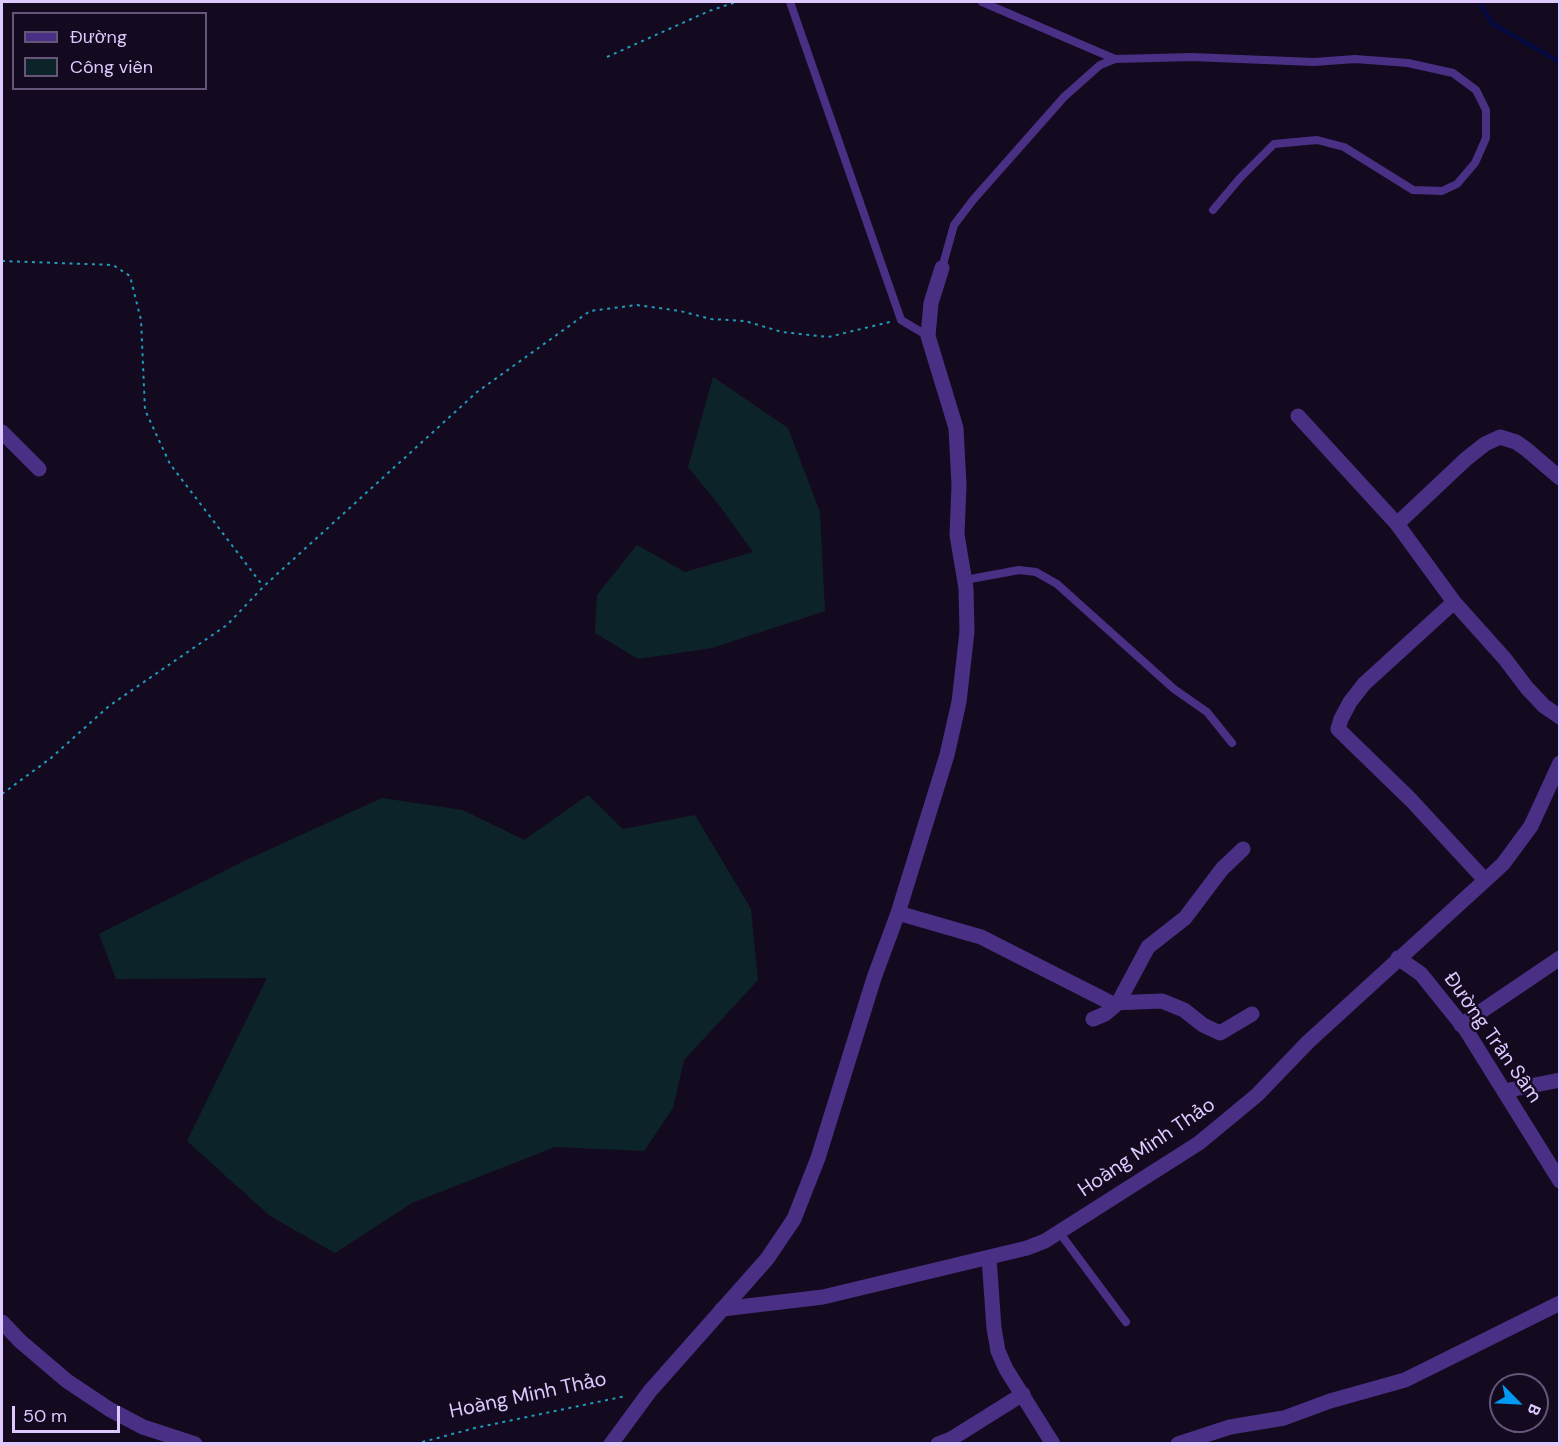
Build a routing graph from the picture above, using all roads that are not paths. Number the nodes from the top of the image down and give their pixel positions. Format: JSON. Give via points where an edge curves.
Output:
{"nodes":[{"id":1,"x":790,"y":2,"type":"edge"},
{"id":2,"x":982,"y":2,"type":"edge"},
{"id":3,"x":1000,"y":5,"type":"edge"},
{"id":4,"x":1114,"y":59,"type":"junction"},
{"id":5,"x":1213,"y":210,"type":"dead end"},
{"id":6,"x":942,"y":268,"type":"joint"},
{"id":7,"x":928,"y":336,"type":"junction"},
{"id":8,"x":1298,"y":416,"type":"dead end"},
{"id":9,"x":2,"y":432,"type":"edge"},
{"id":10,"x":39,"y":469,"type":"dead end"},
{"id":11,"x":1560,"y":478,"type":"edge"},
{"id":12,"x":1397,"y":524,"type":"junction"},
{"id":13,"x":965,"y":580,"type":"junction"},
{"id":14,"x":1454,"y":602,"type":"junction"},
{"id":15,"x":1560,"y":717,"type":"edge"},
{"id":16,"x":1232,"y":743,"type":"dead end"},
{"id":17,"x":1560,"y":763,"type":"edge"},
{"id":18,"x":1243,"y":849,"type":"dead end"},
{"id":19,"x":1485,"y":880,"type":"junction"},
{"id":20,"x":898,"y":913,"type":"junction"},
{"id":21,"x":1398,"y":958,"type":"junction"},
{"id":22,"x":1560,"y":958,"type":"edge"},
{"id":23,"x":1118,"y":1003,"type":"junction"},
{"id":24,"x":1252,"y":1014,"type":"dead end"},
{"id":25,"x":1093,"y":1019,"type":"dead end"},
{"id":26,"x":1461,"y":1025,"type":"junction"},
{"id":27,"x":1560,"y":1080,"type":"edge"},
{"id":28,"x":1504,"y":1092,"type":"junction"},
{"id":29,"x":1560,"y":1181,"type":"edge"},
{"id":30,"x":1059,"y":1232,"type":"junction"},
{"id":31,"x":989,"y":1258,"type":"junction"},
{"id":32,"x":1560,"y":1303,"type":"edge"},
{"id":33,"x":722,"y":1309,"type":"junction"},
{"id":34,"x":2,"y":1322,"type":"edge"},
{"id":35,"x":1126,"y":1322,"type":"dead end"},
{"id":36,"x":1023,"y":1394,"type":"junction"},
{"id":37,"x":195,"y":1443,"type":"edge"},
{"id":38,"x":611,"y":1443,"type":"edge"},
{"id":39,"x":938,"y":1443,"type":"edge"},
{"id":40,"x":1053,"y":1443,"type":"edge"},
{"id":41,"x":1178,"y":1443,"type":"edge"}],
"edges":[{"from":1,"to":7,"type":"lane","via":[[901,320]]},
{"from":2,"to":3,"type":"lane"},
{"from":3,"to":4,"type":"lane"},
{"from":4,"to":5,"type":"lane","via":[[1355,59],[1408,63],[1453,73],[1476,90],[1486,110],[1486,138],[1475,163],[1457,184],[1442,191],[1413,190],[1344,147],[1317,140],[1274,144]]},
{"from":4,"to":6,"type":"lane","via":[[1100,65],[1064,97],[973,200],[954,225]]},
{"from":6,"to":7,"type":"street","via":[[931,303]]},
{"from":7,"to":13,"type":"street","via":[[956,428],[957,535]]},
{"from":8,"to":12,"type":"street"},
{"from":9,"to":10,"type":"street"},
{"from":11,"to":12,"type":"street","via":[[1527,449],[1500,437],[1466,459]]},
{"from":12,"to":14,"type":"street"},
{"from":13,"to":16,"type":"lane","via":[[1019,570],[1036,572],[1057,585],[1174,689],[1207,712]]},
{"from":13,"to":20,"type":"street","via":[[967,632],[959,702],[947,755]]},
{"from":14,"to":15,"type":"street","via":[[1544,706]]},
{"from":14,"to":19,"type":"street","via":[[1364,684],[1350,702],[1338,729]]},
{"from":17,"to":19,"type":"street","name":"Hoàng Minh Thảo","via":[[1531,826],[1503,864]]},
{"from":18,"to":23,"type":"street","via":[[1222,869],[1185,918],[1148,947]]},
{"from":19,"to":21,"type":"street","name":"Hoàng Minh Thảo"},
{"from":20,"to":23,"type":"street","via":[[981,937],[1111,1003]]},
{"from":20,"to":33,"type":"street","via":[[818,1158],[794,1219],[767,1259]]},
{"from":21,"to":26,"type":"street","name":"Đường Trần Sâm","via":[[1421,974]]},
{"from":21,"to":30,"type":"street","name":"Hoàng Minh Thảo","via":[[1221,1127]]},
{"from":22,"to":26,"type":"street"},
{"from":23,"to":24,"type":"street","via":[[1162,1001],[1220,1033]]},
{"from":23,"to":25,"type":"street"},
{"from":26,"to":28,"type":"street","name":"Đường Trần Sâm"},
{"from":27,"to":28,"type":"street"},
{"from":28,"to":29,"type":"street","name":"Đường Trần Sâm"},
{"from":30,"to":31,"type":"street","name":"Hoàng Minh Thảo","via":[[1027,1248]]},
{"from":30,"to":35,"type":"lane"},
{"from":31,"to":33,"type":"street","name":"Hoàng Minh Thảo","via":[[823,1297]]},
{"from":31,"to":36,"type":"street","via":[[998,1351]]},
{"from":32,"to":41,"type":"street","via":[[1405,1380],[1284,1418],[1230,1427]]},
{"from":33,"to":38,"type":"street","via":[[650,1391]]},
{"from":34,"to":37,"type":"street","via":[[67,1381],[109,1409],[143,1426]]},
{"from":36,"to":39,"type":"street","via":[[951,1439]]},
{"from":36,"to":40,"type":"street"}]}
